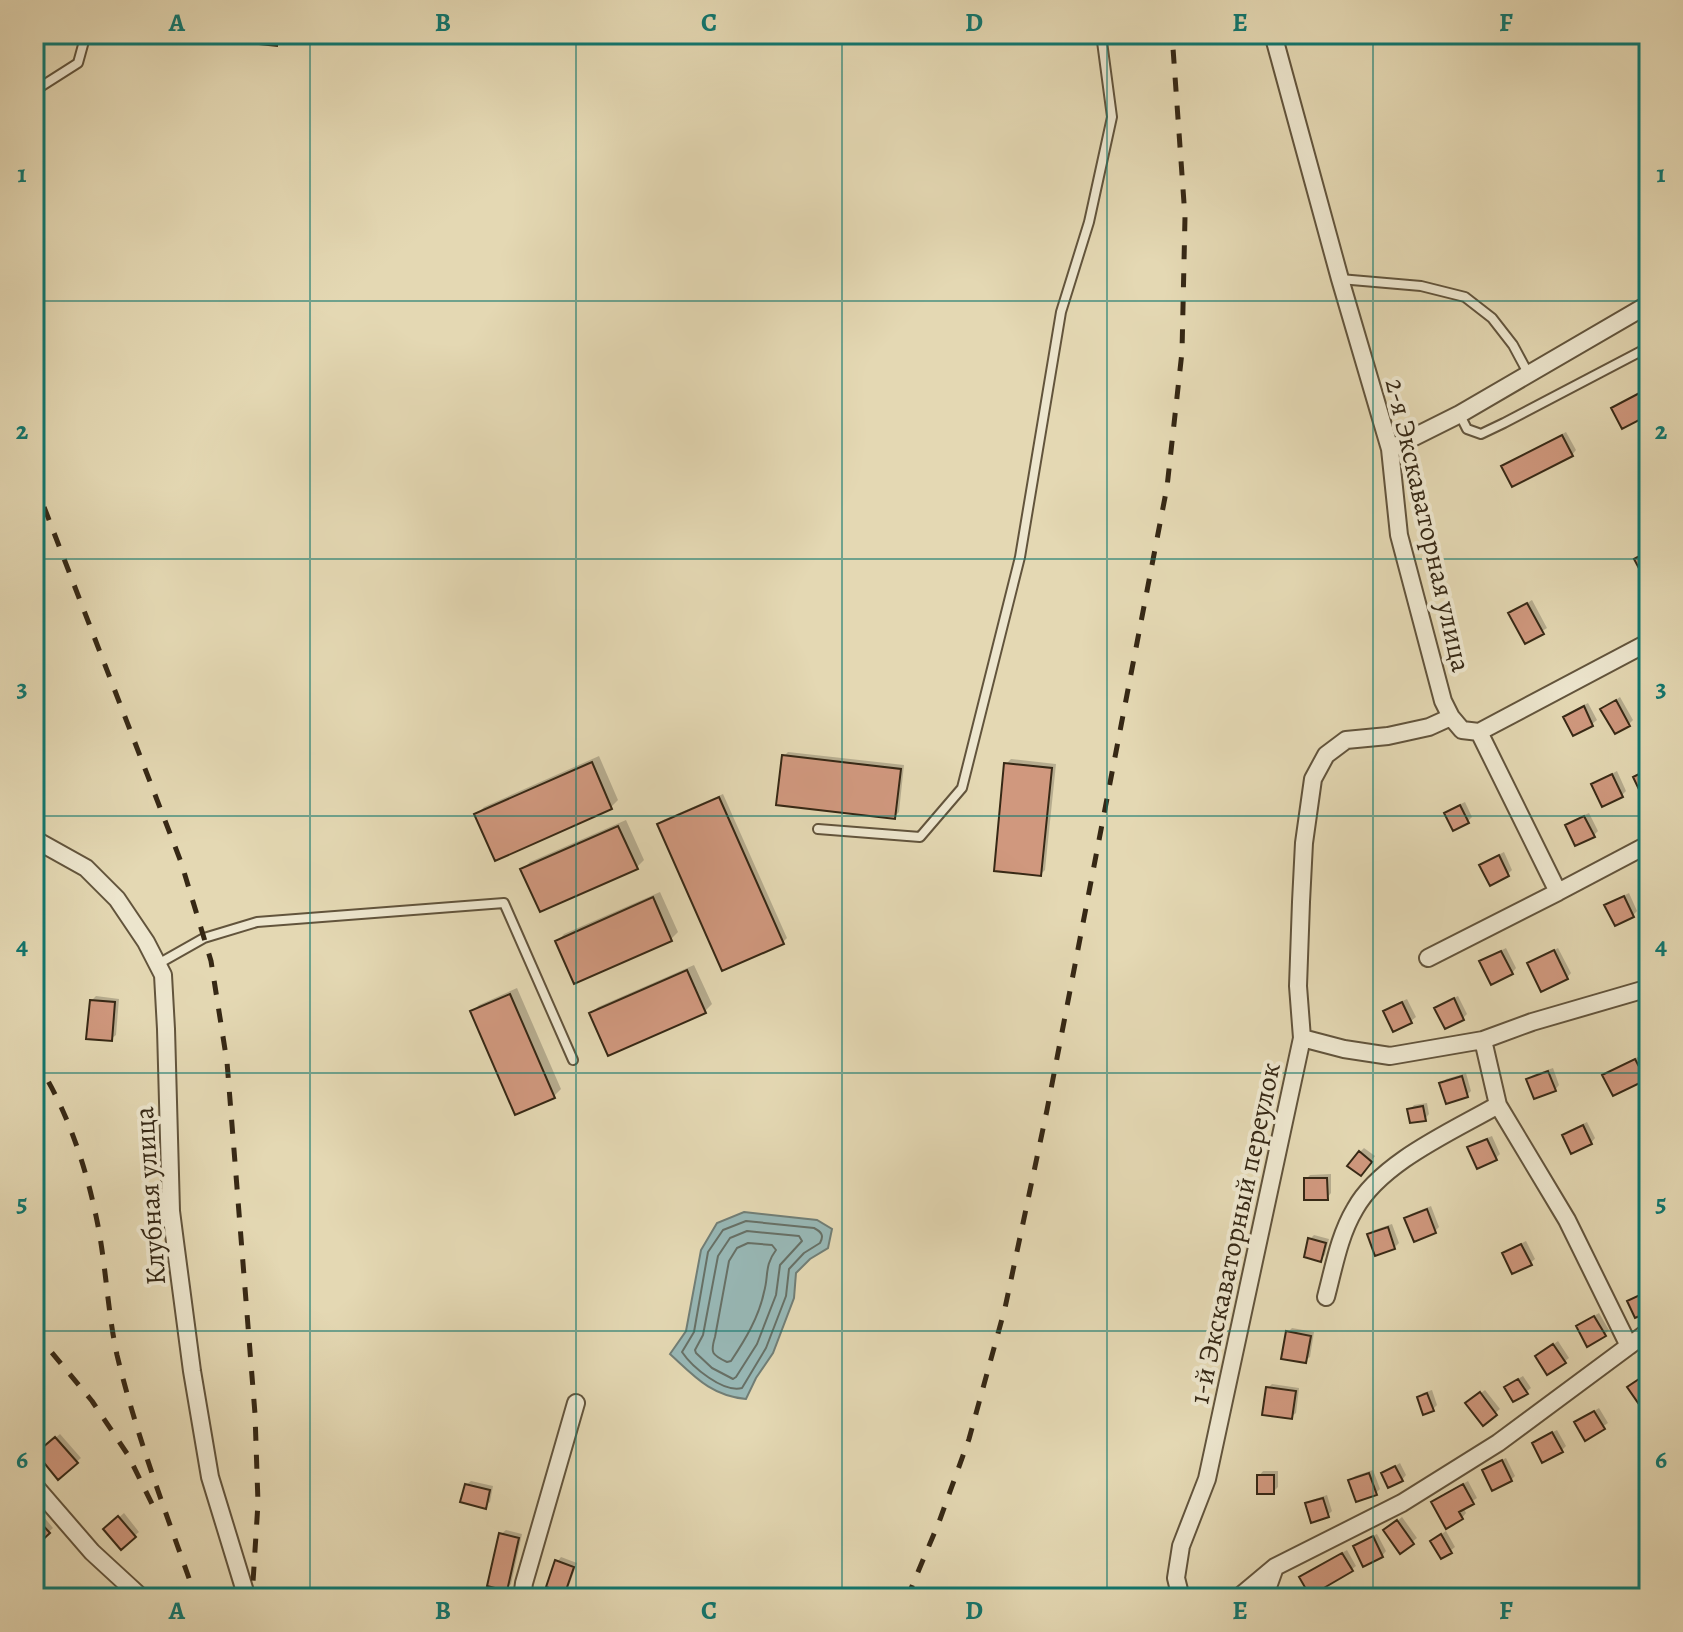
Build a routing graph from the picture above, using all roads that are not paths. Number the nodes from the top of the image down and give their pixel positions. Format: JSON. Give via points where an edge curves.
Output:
{"nodes":[{"id":1,"x":86,"y":34,"type":"edge"},
{"id":2,"x":1101,"y":34,"type":"edge"},
{"id":3,"x":1273,"y":34,"type":"edge"},
{"id":4,"x":34,"y":91,"type":"edge"},
{"id":5,"x":1340,"y":279,"type":"junction"},
{"id":6,"x":1649,"y":304,"type":"edge"},
{"id":7,"x":1649,"y":347,"type":"edge"},
{"id":8,"x":1528,"y":373,"type":"junction"},
{"id":9,"x":1460,"y":414,"type":"junction"},
{"id":10,"x":1390,"y":449,"type":"junction"},
{"id":11,"x":1649,"y":642,"type":"edge"},
{"id":12,"x":1451,"y":717,"type":"junction"},
{"id":13,"x":1479,"y":732,"type":"junction"},
{"id":14,"x":818,"y":829,"type":"dead end"},
{"id":15,"x":34,"y":839,"type":"edge"},
{"id":16,"x":1649,"y":844,"type":"edge"},
{"id":17,"x":1558,"y":892,"type":"junction"},
{"id":18,"x":1428,"y":958,"type":"dead end"},
{"id":19,"x":157,"y":964,"type":"junction"},
{"id":20,"x":1649,"y":988,"type":"edge"},
{"id":21,"x":1302,"y":1038,"type":"junction"},
{"id":22,"x":1483,"y":1040,"type":"junction"},
{"id":23,"x":573,"y":1060,"type":"dead end"},
{"id":24,"x":1498,"y":1105,"type":"junction"},
{"id":25,"x":1326,"y":1297,"type":"dead end"},
{"id":26,"x":1648,"y":1335,"type":"edge"},
{"id":27,"x":1629,"y":1346,"type":"junction"},
{"id":28,"x":576,"y":1403,"type":"dead end"},
{"id":29,"x":34,"y":1485,"type":"edge"},
{"id":30,"x":1275,"y":1567,"type":"junction"},
{"id":31,"x":142,"y":1598,"type":"edge"},
{"id":32,"x":247,"y":1598,"type":"edge"},
{"id":33,"x":522,"y":1598,"type":"edge"},
{"id":34,"x":1181,"y":1598,"type":"edge"},
{"id":35,"x":1238,"y":1598,"type":"edge"},
{"id":36,"x":1264,"y":1598,"type":"edge"}],
"edges":[{"from":1,"to":4,"type":"lane","via":[[78,63]]},
{"from":2,"to":14,"type":"lane","via":[[1112,117],[1089,222],[1061,312],[1020,557],[962,788],[920,837]]},
{"from":3,"to":5,"type":"street","name":"2-я Экскаваторная улица"},
{"from":5,"to":8,"type":"lane","via":[[1421,286],[1465,297],[1492,318]]},
{"from":5,"to":10,"type":"street","name":"2-я Экскаваторная улица"},
{"from":6,"to":8,"type":"street"},
{"from":7,"to":9,"type":"lane","via":[[1481,434],[1467,429]]},
{"from":8,"to":9,"type":"street"},
{"from":9,"to":10,"type":"street"},
{"from":10,"to":12,"type":"street","name":"2-я Экскаваторная улица","via":[[1399,535]]},
{"from":11,"to":13,"type":"street"},
{"from":12,"to":13,"type":"street","via":[[1462,730]]},
{"from":12,"to":21,"type":"street","via":[[1388,736],[1346,740],[1326,755],[1313,779],[1302,887]]},
{"from":13,"to":17,"type":"street"},
{"from":15,"to":19,"type":"street","name":"Клубная улица","via":[[86,868],[117,899]]},
{"from":16,"to":17,"type":"street"},
{"from":17,"to":18,"type":"street"},
{"from":19,"to":23,"type":"lane","via":[[204,938],[257,922],[504,903]]},
{"from":19,"to":32,"type":"street","name":"Клубная улица","via":[[163,975],[171,1211],[192,1371],[210,1477]]},
{"from":20,"to":22,"type":"street","name":"1-й Экскаваторный переулок"},
{"from":21,"to":22,"type":"street","name":"1-й Экскаваторный переулок","via":[[1390,1056]]},
{"from":21,"to":34,"type":"street","name":"1-й Экскаваторный переулок","via":[[1207,1479],[1181,1546],[1176,1578]]},
{"from":22,"to":24,"type":"street"},
{"from":24,"to":25,"type":"street","via":[[1403,1159],[1374,1184],[1355,1207],[1342,1236]]},
{"from":24,"to":27,"type":"street","via":[[1567,1220]]},
{"from":26,"to":27,"type":"street"},
{"from":27,"to":30,"type":"street","via":[[1498,1443],[1402,1503]]},
{"from":28,"to":33,"type":"street"},
{"from":29,"to":31,"type":"street","via":[[92,1552]]},
{"from":30,"to":35,"type":"street"},
{"from":30,"to":36,"type":"street"}]}
